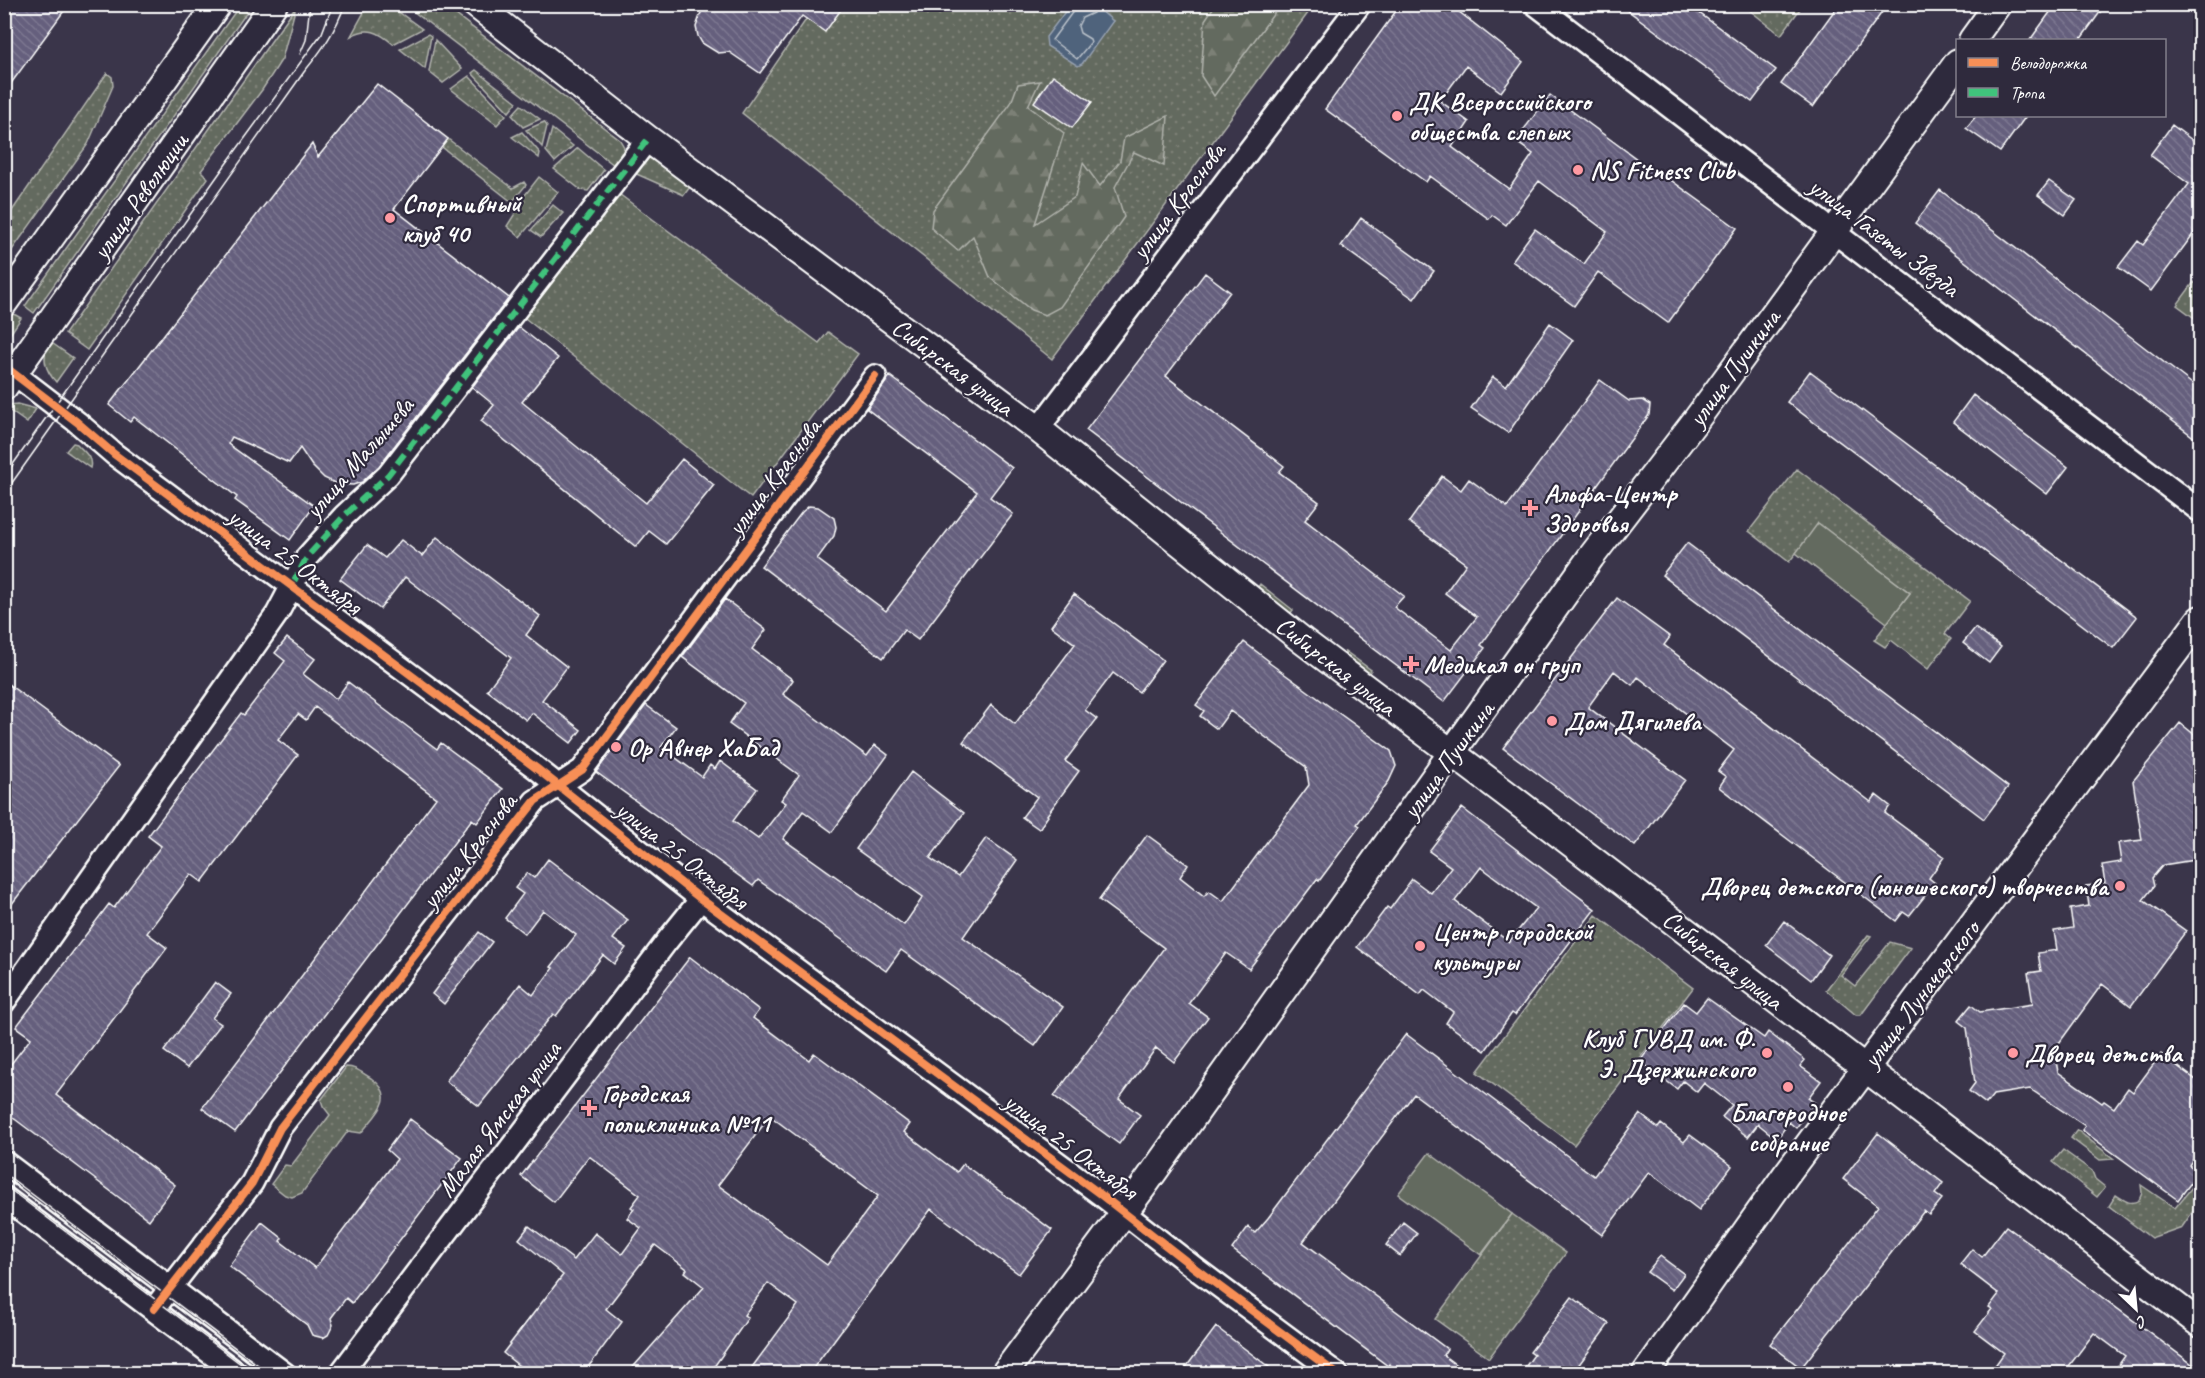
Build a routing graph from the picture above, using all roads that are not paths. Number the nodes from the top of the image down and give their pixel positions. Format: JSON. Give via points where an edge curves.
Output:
{"nodes":[{"id":1,"x":218,"y":4,"type":"edge"},
{"id":2,"x":274,"y":4,"type":"edge"},
{"id":3,"x":475,"y":4,"type":"edge"},
{"id":4,"x":1360,"y":4,"type":"edge"},
{"id":5,"x":1535,"y":4,"type":"edge"},
{"id":6,"x":1998,"y":4,"type":"edge"},
{"id":7,"x":1973,"y":39,"type":"edge"},
{"id":8,"x":1956,"y":65,"type":"edge"},
{"id":9,"x":648,"y":139,"type":"junction"},
{"id":10,"x":1834,"y":233,"type":"junction"},
{"id":11,"x":4,"y":303,"type":"edge"},
{"id":12,"x":8,"y":376,"type":"edge"},
{"id":13,"x":875,"y":376,"type":"dead end"},
{"id":14,"x":1038,"y":429,"type":"junction"},
{"id":15,"x":2200,"y":511,"type":"edge"},
{"id":16,"x":292,"y":585,"type":"junction"},
{"id":17,"x":2200,"y":619,"type":"edge"},
{"id":18,"x":1452,"y":754,"type":"junction"},
{"id":19,"x":557,"y":785,"type":"junction"},
{"id":20,"x":701,"y":898,"type":"junction"},
{"id":21,"x":4,"y":1002,"type":"edge"},
{"id":22,"x":1866,"y":1068,"type":"junction"},
{"id":23,"x":4,"y":1162,"type":"edge"},
{"id":24,"x":4,"y":1197,"type":"edge"},
{"id":25,"x":1125,"y":1213,"type":"junction"},
{"id":26,"x":170,"y":1288,"type":"junction"},
{"id":27,"x":154,"y":1309,"type":"junction"},
{"id":28,"x":2200,"y":1323,"type":"edge"},
{"id":29,"x":238,"y":1374,"type":"edge"},
{"id":30,"x":285,"y":1374,"type":"edge"},
{"id":31,"x":340,"y":1374,"type":"edge"},
{"id":32,"x":1004,"y":1374,"type":"edge"},
{"id":33,"x":1337,"y":1374,"type":"edge"},
{"id":34,"x":1645,"y":1374,"type":"edge"}],
"edges":[{"from":1,"to":11,"type":"main road","name":"улица Революции"},
{"from":2,"to":12,"type":"main road","name":"улица Революции"},
{"from":3,"to":9,"type":"main road","name":"Сибирская улица"},
{"from":4,"to":14,"type":"street","name":"улица Краснова"},
{"from":5,"to":10,"type":"street","name":"улица Газеты Звезда"},
{"from":6,"to":7,"type":"main road"},
{"from":8,"to":10,"type":"main road","name":"улица Пушкина"},
{"from":9,"to":14,"type":"main road","name":"Сибирская улица"},
{"from":9,"to":16,"type":"street","name":"улица Малышева","via":[[388,475],[307,557]]},
{"from":10,"to":15,"type":"street","name":"улица Газеты Звезда"},
{"from":10,"to":18,"type":"main road","name":"улица Пушкина","via":[[1592,557]]},
{"from":12,"to":16,"type":"street","name":"улица 25 Октября","via":[[77,422],[114,454]]},
{"from":13,"to":19,"type":"street","name":"улица Краснова","via":[[582,770]]},
{"from":14,"to":18,"type":"main road","name":"Сибирская улица","via":[[1303,641]]},
{"from":16,"to":19,"type":"street","name":"улица 25 Октября"},
{"from":16,"to":21,"type":"street","name":"улица Малышева","via":[[277,614]]},
{"from":17,"to":22,"type":"main road","name":"улица Луначарского"},
{"from":18,"to":22,"type":"main road","name":"Сибирская улица"},
{"from":18,"to":25,"type":"main road","name":"улица Пушкина"},
{"from":19,"to":20,"type":"street","name":"улица 25 Октября"},
{"from":19,"to":26,"type":"street","name":"улица Краснова","via":[[535,801],[344,1044],[280,1128],[252,1183]]},
{"from":20,"to":25,"type":"street","name":"улица 25 Октября"},
{"from":20,"to":31,"type":"street","name":"Малая Ямская улица"},
{"from":22,"to":28,"type":"main road","name":"Сибирская улица"},
{"from":22,"to":34,"type":"main road","name":"улица Луначарского"},
{"from":23,"to":26,"type":"street"},
{"from":24,"to":27,"type":"street"},
{"from":25,"to":32,"type":"main road","name":"улица Пушкина"},
{"from":25,"to":33,"type":"street","name":"улица 25 Октября"},
{"from":26,"to":27,"type":"street","name":"улица Краснова"},
{"from":26,"to":30,"type":"street"},
{"from":27,"to":29,"type":"street"}]}
